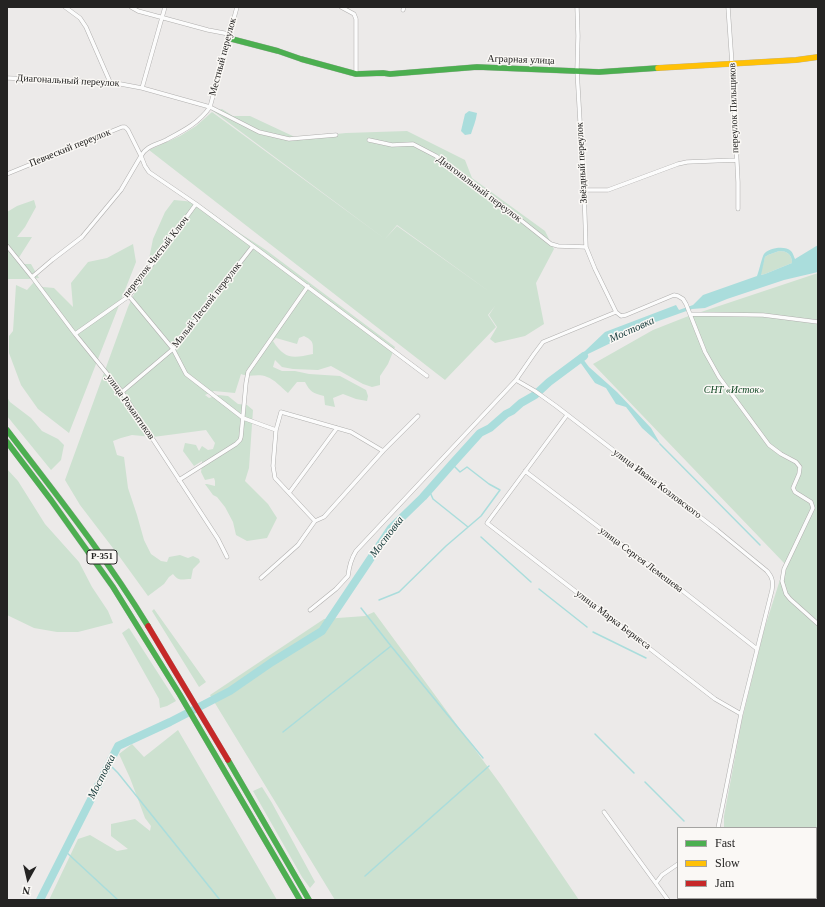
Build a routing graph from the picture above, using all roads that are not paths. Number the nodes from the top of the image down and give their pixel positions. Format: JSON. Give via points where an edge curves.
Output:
{"nodes":[{"id":1,"x":65,"y":7,"type":"edge"},
{"id":2,"x":131,"y":7,"type":"edge"},
{"id":3,"x":165,"y":7,"type":"edge"},
{"id":4,"x":237,"y":7,"type":"edge"},
{"id":5,"x":341,"y":7,"type":"edge"},
{"id":6,"x":576,"y":7,"type":"edge"},
{"id":7,"x":728,"y":7,"type":"edge"},
{"id":8,"x":162,"y":17,"type":"junction"},
{"id":9,"x":228,"y":36,"type":"junction"},
{"id":10,"x":818,"y":57,"type":"edge"},
{"id":11,"x":732,"y":64,"type":"junction"},
{"id":12,"x":577,"y":70,"type":"junction"},
{"id":13,"x":356,"y":74,"type":"junction"},
{"id":14,"x":7,"y":78,"type":"edge"},
{"id":15,"x":110,"y":82,"type":"junction"},
{"id":16,"x":142,"y":88,"type":"junction"},
{"id":17,"x":210,"y":107,"type":"junction"},
{"id":18,"x":336,"y":135,"type":"dead end"},
{"id":19,"x":368,"y":140,"type":"dead end"},
{"id":20,"x":141,"y":156,"type":"junction"},
{"id":21,"x":736,"y":160,"type":"junction"},
{"id":22,"x":7,"y":174,"type":"edge"},
{"id":23,"x":584,"y":190,"type":"junction"},
{"id":24,"x":196,"y":204,"type":"junction"},
{"id":25,"x":738,"y":209,"type":"dead end"},
{"id":26,"x":7,"y":246,"type":"edge"},
{"id":27,"x":253,"y":246,"type":"junction"},
{"id":28,"x":586,"y":247,"type":"junction"},
{"id":29,"x":32,"y":277,"type":"junction"},
{"id":30,"x":308,"y":286,"type":"junction"},
{"id":31,"x":129,"y":296,"type":"junction"},
{"id":32,"x":616,"y":312,"type":"junction"},
{"id":33,"x":690,"y":313,"type":"junction"},
{"id":34,"x":818,"y":322,"type":"edge"},
{"id":35,"x":75,"y":334,"type":"junction"},
{"id":36,"x":173,"y":349,"type":"junction"},
{"id":37,"x":427,"y":376,"type":"dead end"},
{"id":38,"x":516,"y":380,"type":"junction"},
{"id":39,"x":122,"y":392,"type":"junction"},
{"id":40,"x":567,"y":415,"type":"junction"},
{"id":41,"x":418,"y":416,"type":"dead end"},
{"id":42,"x":243,"y":418,"type":"junction"},
{"id":43,"x":337,"y":428,"type":"junction"},
{"id":44,"x":7,"y":430,"type":"edge"},
{"id":45,"x":276,"y":430,"type":"junction"},
{"id":46,"x":7,"y":442,"type":"edge"},
{"id":47,"x":383,"y":451,"type":"junction"},
{"id":48,"x":525,"y":471,"type":"junction"},
{"id":49,"x":179,"y":480,"type":"junction"},
{"id":50,"x":289,"y":493,"type":"junction"},
{"id":51,"x":315,"y":521,"type":"junction"},
{"id":52,"x":227,"y":557,"type":"dead end"},
{"id":53,"x":261,"y":578,"type":"dead end"},
{"id":54,"x":310,"y":610,"type":"dead end"},
{"id":55,"x":818,"y":624,"type":"edge"},
{"id":56,"x":757,"y":649,"type":"junction"},
{"id":57,"x":741,"y":714,"type":"junction"},
{"id":58,"x":604,"y":812,"type":"dead end"},
{"id":59,"x":718,"y":827,"type":"edge"},
{"id":60,"x":677,"y":865,"type":"edge"},
{"id":61,"x":656,"y":883,"type":"junction"},
{"id":62,"x":300,"y":900,"type":"edge"},
{"id":63,"x":309,"y":900,"type":"edge"},
{"id":64,"x":668,"y":900,"type":"edge"}],
"edges":[{"from":1,"to":15,"type":"street","via":[[80,18],[86,27]]},
{"from":2,"to":8,"type":"street","name":"Аграрная улица"},
{"from":3,"to":8,"type":"street"},
{"from":4,"to":9,"type":"street","name":"Местный переулок"},
{"from":5,"to":13,"type":"street","via":[[354,14],[356,19]]},
{"from":6,"to":12,"type":"street","name":"Звёздный переулок"},
{"from":7,"to":11,"type":"street","name":"переулок Пильщиков"},
{"from":8,"to":9,"type":"street","name":"Аграрная улица"},
{"from":8,"to":16,"type":"street"},
{"from":9,"to":13,"type":"main road","name":"Аграрная улица"},
{"from":9,"to":17,"type":"street","name":"Местный переулок"},
{"from":10,"to":11,"type":"main road","name":"Аграрная улица"},
{"from":11,"to":12,"type":"main road","name":"Аграрная улица","via":[[599,72]]},
{"from":11,"to":21,"type":"street","name":"переулок Пильщиков"},
{"from":12,"to":13,"type":"main road","name":"Аграрная улица","via":[[477,67]]},
{"from":12,"to":23,"type":"street","name":"Звёздный переулок"},
{"from":14,"to":15,"type":"street","name":"Диагональный переулок"},
{"from":15,"to":16,"type":"street","name":"Диагональный переулок"},
{"from":16,"to":17,"type":"street","name":"Диагональный переулок"},
{"from":17,"to":18,"type":"street","name":"Диагональный переулок","via":[[259,132],[289,139]]},
{"from":17,"to":20,"type":"street","via":[[195,123],[146,149]]},
{"from":19,"to":28,"type":"street","name":"Диагональный переулок","via":[[392,145],[413,144],[436,156],[551,244]]},
{"from":20,"to":22,"type":"street","name":"Певческий переулок","via":[[128,130],[122,127]]},
{"from":20,"to":24,"type":"street","name":"Певческий переулок","via":[[149,172]]},
{"from":20,"to":29,"type":"street","via":[[121,190],[82,237]]},
{"from":21,"to":23,"type":"street","via":[[687,162],[608,190]]},
{"from":21,"to":25,"type":"street","name":"переулок Пильщиков"},
{"from":23,"to":28,"type":"street","name":"Звёздный переулок"},
{"from":24,"to":27,"type":"street","name":"Певческий переулок"},
{"from":24,"to":31,"type":"street","name":"переулок Чистый Ключ"},
{"from":26,"to":29,"type":"street","name":"улица Романтиков"},
{"from":27,"to":30,"type":"street","name":"Певческий переулок"},
{"from":27,"to":36,"type":"street","name":"Малый Лесной переулок"},
{"from":28,"to":32,"type":"street","name":"Звёздный переулок"},
{"from":29,"to":35,"type":"street","name":"улица Романтиков"},
{"from":30,"to":37,"type":"street","name":"Певческий переулок"},
{"from":30,"to":42,"type":"street","via":[[248,372]]},
{"from":31,"to":35,"type":"street","name":"переулок Чистый Ключ"},
{"from":31,"to":36,"type":"street"},
{"from":32,"to":33,"type":"street","via":[[621,316],[626,315],[674,295],[683,299]]},
{"from":32,"to":38,"type":"street","via":[[544,342]]},
{"from":33,"to":34,"type":"street","via":[[763,315]]},
{"from":33,"to":55,"type":"street","via":[[705,352],[719,377],[769,444],[800,467],[793,488],[795,492],[812,502],[813,508],[784,569],[782,582],[790,599]]},
{"from":35,"to":39,"type":"street","name":"улица Романтиков"},
{"from":36,"to":39,"type":"street","name":"Малый Лесной переулок"},
{"from":36,"to":42,"type":"street","via":[[186,374]]},
{"from":38,"to":40,"type":"street","name":"улица Ивана Козловского","via":[[540,394]]},
{"from":38,"to":54,"type":"street","via":[[356,551],[351,559],[348,576]]},
{"from":39,"to":49,"type":"street","name":"улица Романтиков"},
{"from":40,"to":48,"type":"street"},
{"from":40,"to":56,"type":"street","name":"улица Ивана Козловского","via":[[717,530],[772,576],[772,590]]},
{"from":41,"to":47,"type":"street"},
{"from":42,"to":45,"type":"street"},
{"from":42,"to":49,"type":"street","via":[[242,437],[236,444]]},
{"from":43,"to":45,"type":"street","via":[[280,412]]},
{"from":43,"to":47,"type":"street","via":[[351,432]]},
{"from":43,"to":50,"type":"street"},
{"from":44,"to":63,"type":"main road","number":"Р-351","via":[[130,596]]},
{"from":45,"to":50,"type":"street","via":[[272,466],[275,478]]},
{"from":46,"to":62,"type":"main road","number":"Р-351","via":[[114,587]]},
{"from":47,"to":51,"type":"street","via":[[324,517]]},
{"from":48,"to":56,"type":"street","name":"улица Сергея Лемешева"},
{"from":48,"to":57,"type":"street","name":"улица Марка Бернеса","via":[[487,523],[715,699]]},
{"from":49,"to":52,"type":"street","name":"улица Романтиков"},
{"from":50,"to":51,"type":"street"},
{"from":51,"to":53,"type":"street","via":[[298,545]]},
{"from":56,"to":57,"type":"street"},
{"from":57,"to":59,"type":"street"},
{"from":58,"to":61,"type":"street"},
{"from":60,"to":61,"type":"street","via":[[662,875]]},
{"from":61,"to":64,"type":"street"}]}
